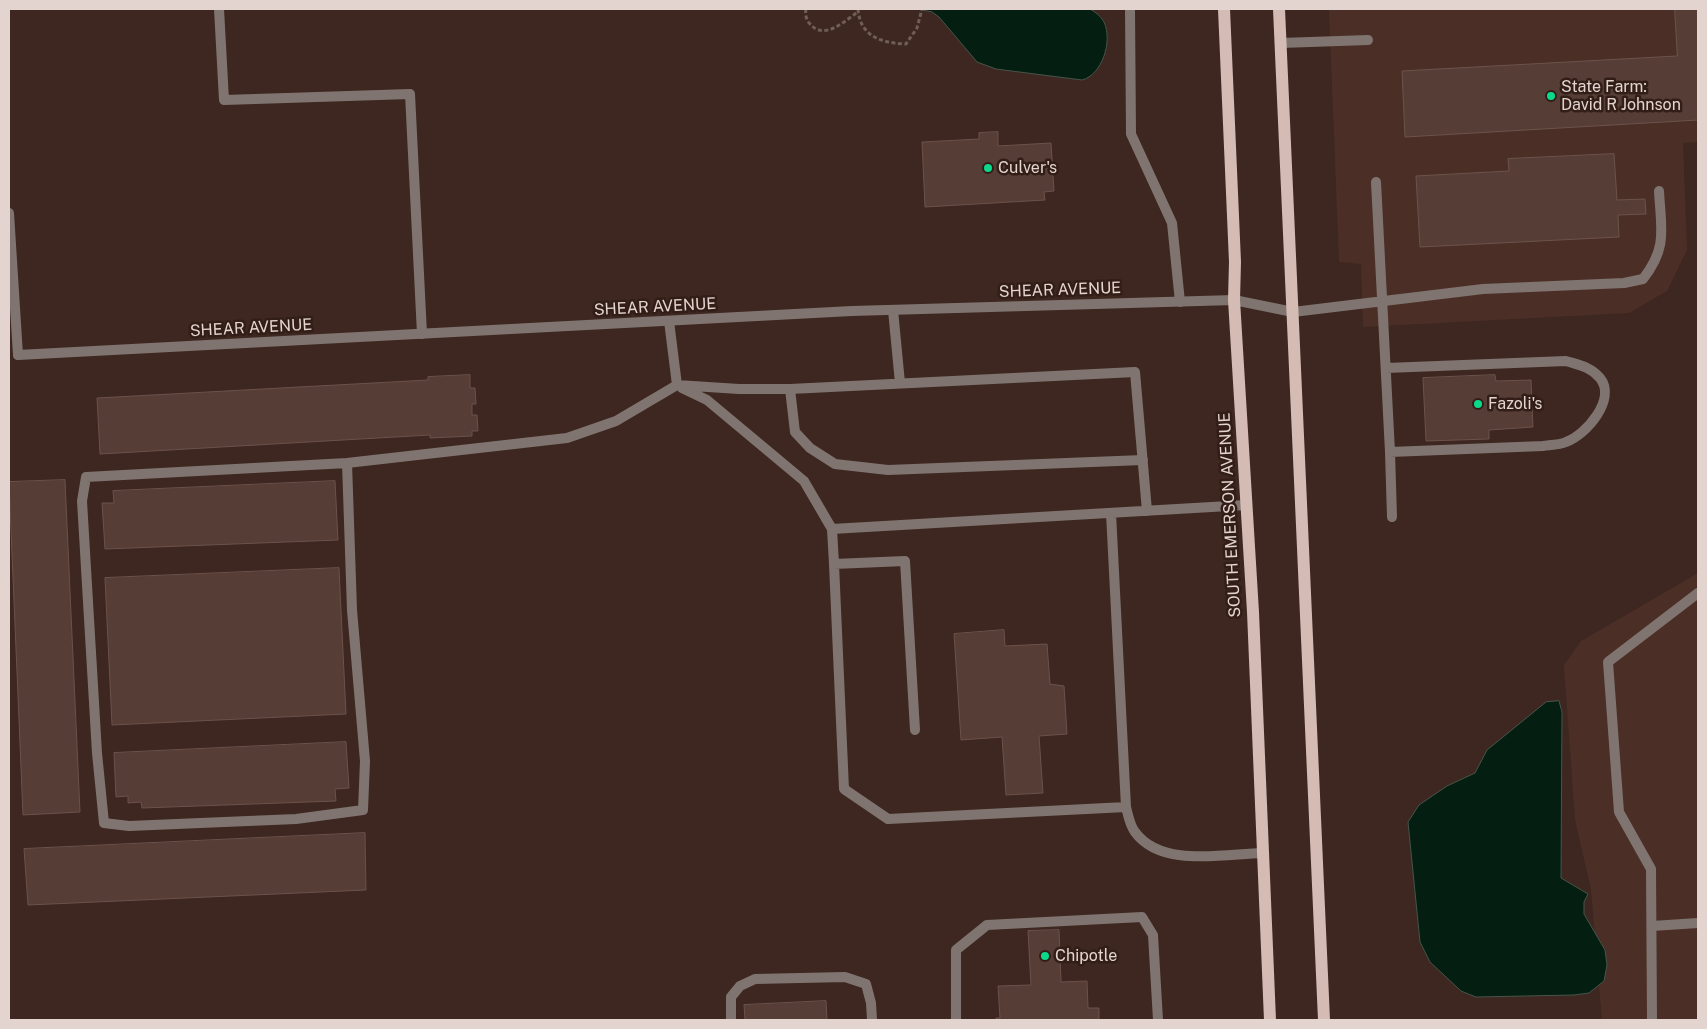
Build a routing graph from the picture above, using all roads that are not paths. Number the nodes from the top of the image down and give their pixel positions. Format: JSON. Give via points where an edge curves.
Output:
{"nodes":[{"id":1,"x":219,"y":9,"type":"edge"},
{"id":2,"x":1130,"y":9,"type":"edge"},
{"id":3,"x":1224,"y":9,"type":"edge"},
{"id":4,"x":1279,"y":9,"type":"edge"},
{"id":5,"x":1368,"y":40,"type":"dead end"},
{"id":6,"x":1281,"y":43,"type":"junction"},
{"id":7,"x":1376,"y":182,"type":"dead end"},
{"id":8,"x":1659,"y":191,"type":"dead end"},
{"id":9,"x":9,"y":212,"type":"edge"},
{"id":10,"x":1234,"y":300,"type":"junction"},
{"id":11,"x":1180,"y":302,"type":"junction"},
{"id":12,"x":1382,"y":302,"type":"junction"},
{"id":13,"x":893,"y":310,"type":"junction"},
{"id":14,"x":1293,"y":312,"type":"junction"},
{"id":15,"x":669,"y":321,"type":"junction"},
{"id":16,"x":422,"y":334,"type":"junction"},
{"id":17,"x":1386,"y":368,"type":"junction"},
{"id":18,"x":900,"y":383,"type":"junction"},
{"id":19,"x":677,"y":385,"type":"junction"},
{"id":20,"x":790,"y":389,"type":"junction"},
{"id":21,"x":1390,"y":452,"type":"junction"},
{"id":22,"x":1143,"y":460,"type":"junction"},
{"id":23,"x":348,"y":463,"type":"junction"},
{"id":24,"x":1246,"y":505,"type":"junction"},
{"id":25,"x":1147,"y":510,"type":"junction"},
{"id":26,"x":1111,"y":513,"type":"junction"},
{"id":27,"x":1392,"y":517,"type":"dead end"},
{"id":28,"x":832,"y":529,"type":"junction"},
{"id":29,"x":834,"y":564,"type":"junction"},
{"id":30,"x":1698,"y":593,"type":"edge"},
{"id":31,"x":915,"y":730,"type":"dead end"},
{"id":32,"x":1126,"y":807,"type":"junction"},
{"id":33,"x":1262,"y":853,"type":"junction"},
{"id":34,"x":1698,"y":923,"type":"edge"},
{"id":35,"x":1652,"y":926,"type":"junction"},
{"id":36,"x":731,"y":1020,"type":"edge"},
{"id":37,"x":872,"y":1020,"type":"edge"},
{"id":38,"x":956,"y":1020,"type":"edge"},
{"id":39,"x":1158,"y":1020,"type":"edge"},
{"id":40,"x":1270,"y":1020,"type":"edge"},
{"id":41,"x":1324,"y":1020,"type":"edge"},
{"id":42,"x":1652,"y":1020,"type":"edge"}],
"edges":[{"from":1,"to":16,"type":"street","via":[[224,100],[410,94]]},
{"from":2,"to":11,"type":"street","via":[[1131,134],[1172,223]]},
{"from":3,"to":10,"type":"main road","name":"SOUTH EMERSON AVENUE"},
{"from":4,"to":6,"type":"main road"},
{"from":5,"to":6,"type":"street"},
{"from":6,"to":14,"type":"main road"},
{"from":7,"to":12,"type":"street"},
{"from":8,"to":12,"type":"street","name":"SHEAR AVENUE","via":[[1661,242],[1656,262],[1643,279],[1624,283],[1483,288]]},
{"from":9,"to":16,"type":"street","name":"SHEAR AVENUE","via":[[18,355]]},
{"from":10,"to":11,"type":"street","name":"SHEAR AVENUE"},
{"from":10,"to":14,"type":"street","name":"SHEAR AVENUE"},
{"from":10,"to":24,"type":"main road","name":"SOUTH EMERSON AVENUE"},
{"from":11,"to":13,"type":"street","name":"SHEAR AVENUE"},
{"from":12,"to":14,"type":"street","name":"SHEAR AVENUE"},
{"from":12,"to":17,"type":"street"},
{"from":13,"to":15,"type":"street","name":"SHEAR AVENUE"},
{"from":13,"to":18,"type":"street"},
{"from":14,"to":41,"type":"main road"},
{"from":15,"to":16,"type":"street","name":"SHEAR AVENUE"},
{"from":15,"to":19,"type":"street"},
{"from":17,"to":21,"type":"street"},
{"from":17,"to":21,"type":"street","via":[[1566,361],[1586,367],[1601,379],[1605,395],[1601,410],[1590,426],[1567,442],[1543,446]]},
{"from":18,"to":20,"type":"street"},
{"from":18,"to":22,"type":"street","via":[[1136,372]]},
{"from":19,"to":20,"type":"street"},
{"from":19,"to":23,"type":"street","via":[[616,421],[567,438]]},
{"from":19,"to":28,"type":"street","via":[[706,400],[804,481]]},
{"from":20,"to":22,"type":"street","via":[[795,432],[810,448],[835,464],[888,470]]},
{"from":21,"to":27,"type":"street"},
{"from":22,"to":25,"type":"street"},
{"from":23,"to":23,"type":"street","via":[[352,610],[365,761],[363,810],[296,819],[129,826],[104,823],[82,501],[86,477]]},
{"from":24,"to":25,"type":"street"},
{"from":24,"to":33,"type":"main road","name":"SOUTH EMERSON AVENUE"},
{"from":25,"to":26,"type":"street"},
{"from":26,"to":28,"type":"street"},
{"from":26,"to":32,"type":"street"},
{"from":28,"to":29,"type":"street"},
{"from":29,"to":31,"type":"street","via":[[905,561]]},
{"from":29,"to":32,"type":"street","via":[[844,789],[888,819]]},
{"from":30,"to":35,"type":"street","via":[[1608,662],[1619,812],[1651,869]]},
{"from":32,"to":33,"type":"street","via":[[1134,832],[1150,848],[1180,857]]},
{"from":33,"to":40,"type":"main road","name":"SOUTH EMERSON AVENUE"},
{"from":34,"to":35,"type":"street"},
{"from":35,"to":42,"type":"street"},
{"from":36,"to":37,"type":"street","via":[[731,997],[740,986],[755,979],[844,977],[866,984]]},
{"from":38,"to":39,"type":"street","via":[[956,950],[987,925],[1142,917],[1153,935]]}]}
